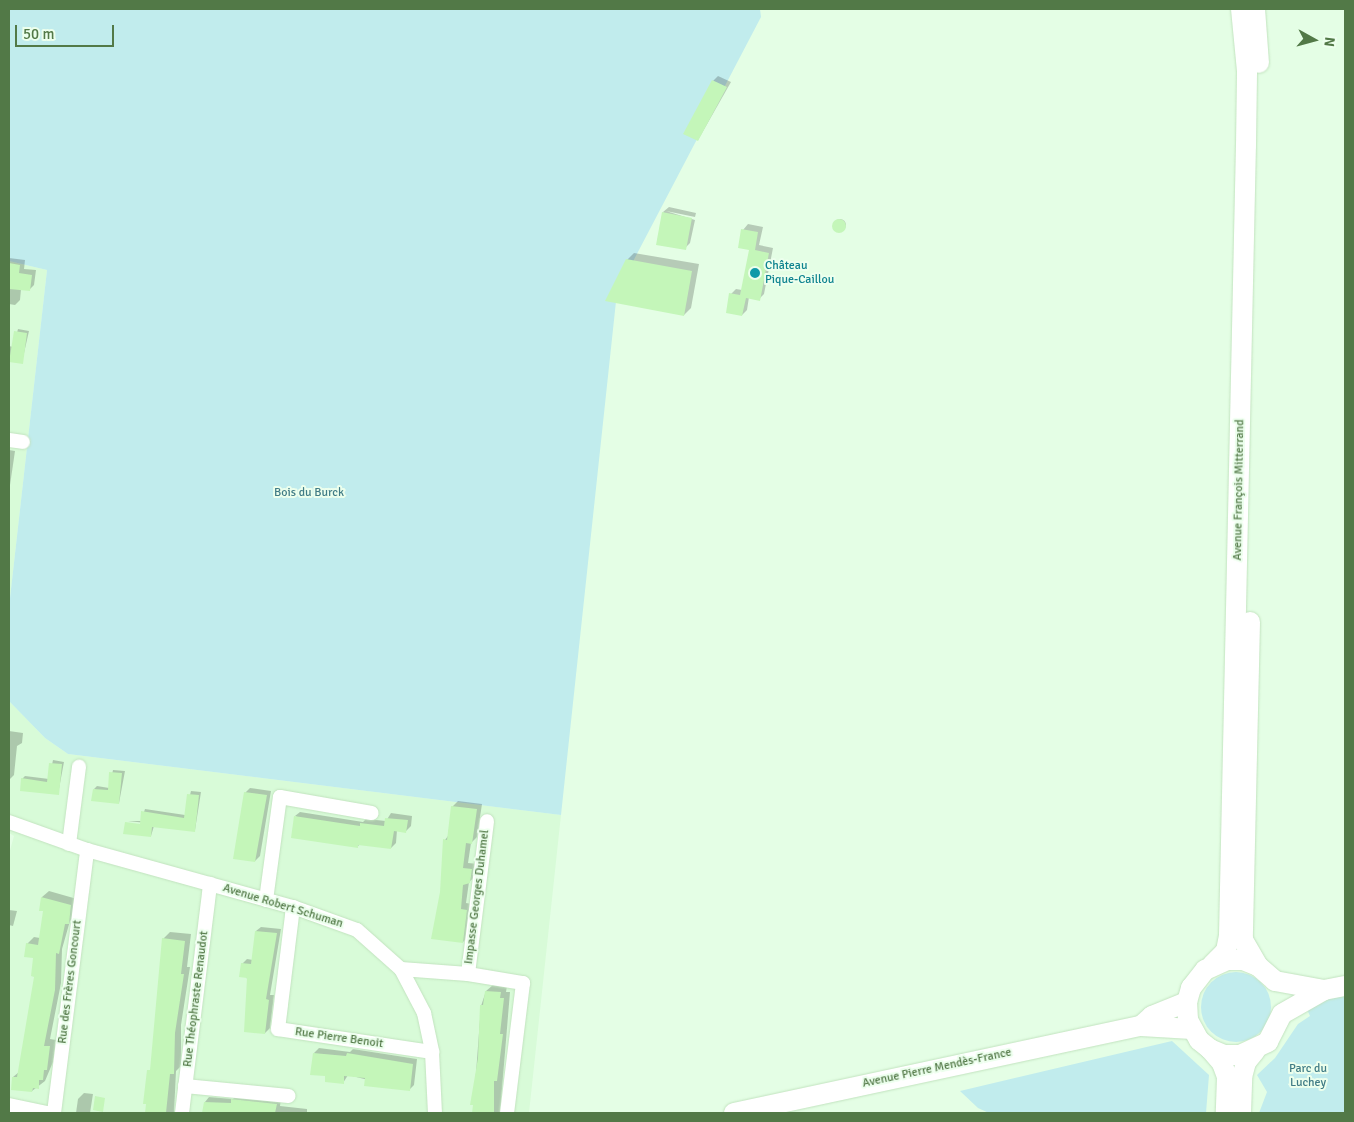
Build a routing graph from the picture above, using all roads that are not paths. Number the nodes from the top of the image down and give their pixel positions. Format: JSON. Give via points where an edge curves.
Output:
{"nodes":[{"id":1,"x":1241,"y":9,"type":"edge"},
{"id":2,"x":1256,"y":9,"type":"edge"},
{"id":3,"x":79,"y":767,"type":"dead end"},
{"id":4,"x":372,"y":813,"type":"dead end"},
{"id":5,"x":487,"y":821,"type":"dead end"},
{"id":6,"x":9,"y":822,"type":"edge"},
{"id":7,"x":69,"y":844,"type":"junction"},
{"id":8,"x":87,"y":850,"type":"junction"},
{"id":9,"x":210,"y":884,"type":"junction"},
{"id":10,"x":266,"y":900,"type":"junction"},
{"id":11,"x":292,"y":907,"type":"junction"},
{"id":12,"x":1212,"y":965,"type":"junction"},
{"id":13,"x":1258,"y":966,"type":"junction"},
{"id":14,"x":401,"y":969,"type":"junction"},
{"id":15,"x":468,"y":974,"type":"junction"},
{"id":16,"x":1275,"y":981,"type":"junction"},
{"id":17,"x":1345,"y":986,"type":"edge"},
{"id":18,"x":1324,"y":990,"type":"junction"},
{"id":19,"x":1187,"y":1002,"type":"junction"},
{"id":20,"x":1282,"y":1014,"type":"junction"},
{"id":21,"x":1141,"y":1026,"type":"junction"},
{"id":22,"x":1192,"y":1029,"type":"junction"},
{"id":23,"x":1210,"y":1049,"type":"junction"},
{"id":24,"x":1255,"y":1051,"type":"junction"},
{"id":25,"x":432,"y":1052,"type":"junction"},
{"id":26,"x":185,"y":1086,"type":"junction"},
{"id":27,"x":289,"y":1096,"type":"dead end"},
{"id":28,"x":9,"y":1105,"type":"edge"},
{"id":29,"x":47,"y":1113,"type":"edge"},
{"id":30,"x":54,"y":1113,"type":"edge"},
{"id":31,"x":182,"y":1113,"type":"edge"},
{"id":32,"x":434,"y":1113,"type":"edge"},
{"id":33,"x":507,"y":1113,"type":"edge"},
{"id":34,"x":734,"y":1113,"type":"edge"},
{"id":35,"x":1226,"y":1113,"type":"edge"},
{"id":36,"x":1241,"y":1113,"type":"edge"}],
"edges":[{"from":1,"to":12,"type":"main road","name":"Avenue François Mitterrand","via":[[1247,72],[1229,935],[1226,951]]},
{"from":2,"to":13,"type":"main road","name":"Avenue François Mitterrand","via":[[1259,129],[1243,940]]},
{"from":3,"to":7,"type":"street"},
{"from":4,"to":10,"type":"street","via":[[280,798]]},
{"from":5,"to":15,"type":"street","name":"Impasse Georges Duhamel"},
{"from":6,"to":7,"type":"street","name":"Avenue Robert Schuman"},
{"from":7,"to":8,"type":"street","name":"Avenue Robert Schuman"},
{"from":8,"to":9,"type":"street","name":"Avenue Robert Schuman"},
{"from":8,"to":30,"type":"street","name":"Rue des Frères Goncourt"},
{"from":9,"to":10,"type":"street","name":"Avenue Robert Schuman"},
{"from":9,"to":26,"type":"street","name":"Rue Théophraste Renaudot"},
{"from":10,"to":11,"type":"street","name":"Avenue Robert Schuman"},
{"from":11,"to":14,"type":"street","name":"Avenue Robert Schuman","via":[[357,930]]},
{"from":11,"to":25,"type":"street","name":"Rue Pierre Benoit","via":[[278,1029]]},
{"from":12,"to":13,"type":"main road","via":[[1243,960]]},
{"from":12,"to":19,"type":"main road","via":[[1199,975]]},
{"from":13,"to":16,"type":"main road"},
{"from":14,"to":15,"type":"street"},
{"from":14,"to":25,"type":"street","name":"Avenue Robert Schuman","via":[[424,1013]]},
{"from":15,"to":33,"type":"street","via":[[523,983]]},
{"from":16,"to":18,"type":"main road"},
{"from":16,"to":20,"type":"main road"},
{"from":17,"to":18,"type":"main road"},
{"from":18,"to":20,"type":"main road"},
{"from":19,"to":21,"type":"main road","via":[[1152,1016]]},
{"from":19,"to":22,"type":"main road"},
{"from":20,"to":24,"type":"main road","via":[[1268,1042]]},
{"from":21,"to":22,"type":"main road"},
{"from":21,"to":34,"type":"main road","name":"Avenue Pierre Mendès-France"},
{"from":22,"to":23,"type":"main road"},
{"from":23,"to":24,"type":"main road","via":[[1224,1055]]},
{"from":23,"to":35,"type":"main road","via":[[1222,1063],[1227,1077]]},
{"from":24,"to":36,"type":"main road","via":[[1246,1062],[1242,1077]]},
{"from":25,"to":32,"type":"street","name":"Avenue Robert Schuman"},
{"from":26,"to":27,"type":"street"},
{"from":26,"to":31,"type":"street","name":"Rue Théophraste Renaudot"},
{"from":28,"to":29,"type":"street"}]}
